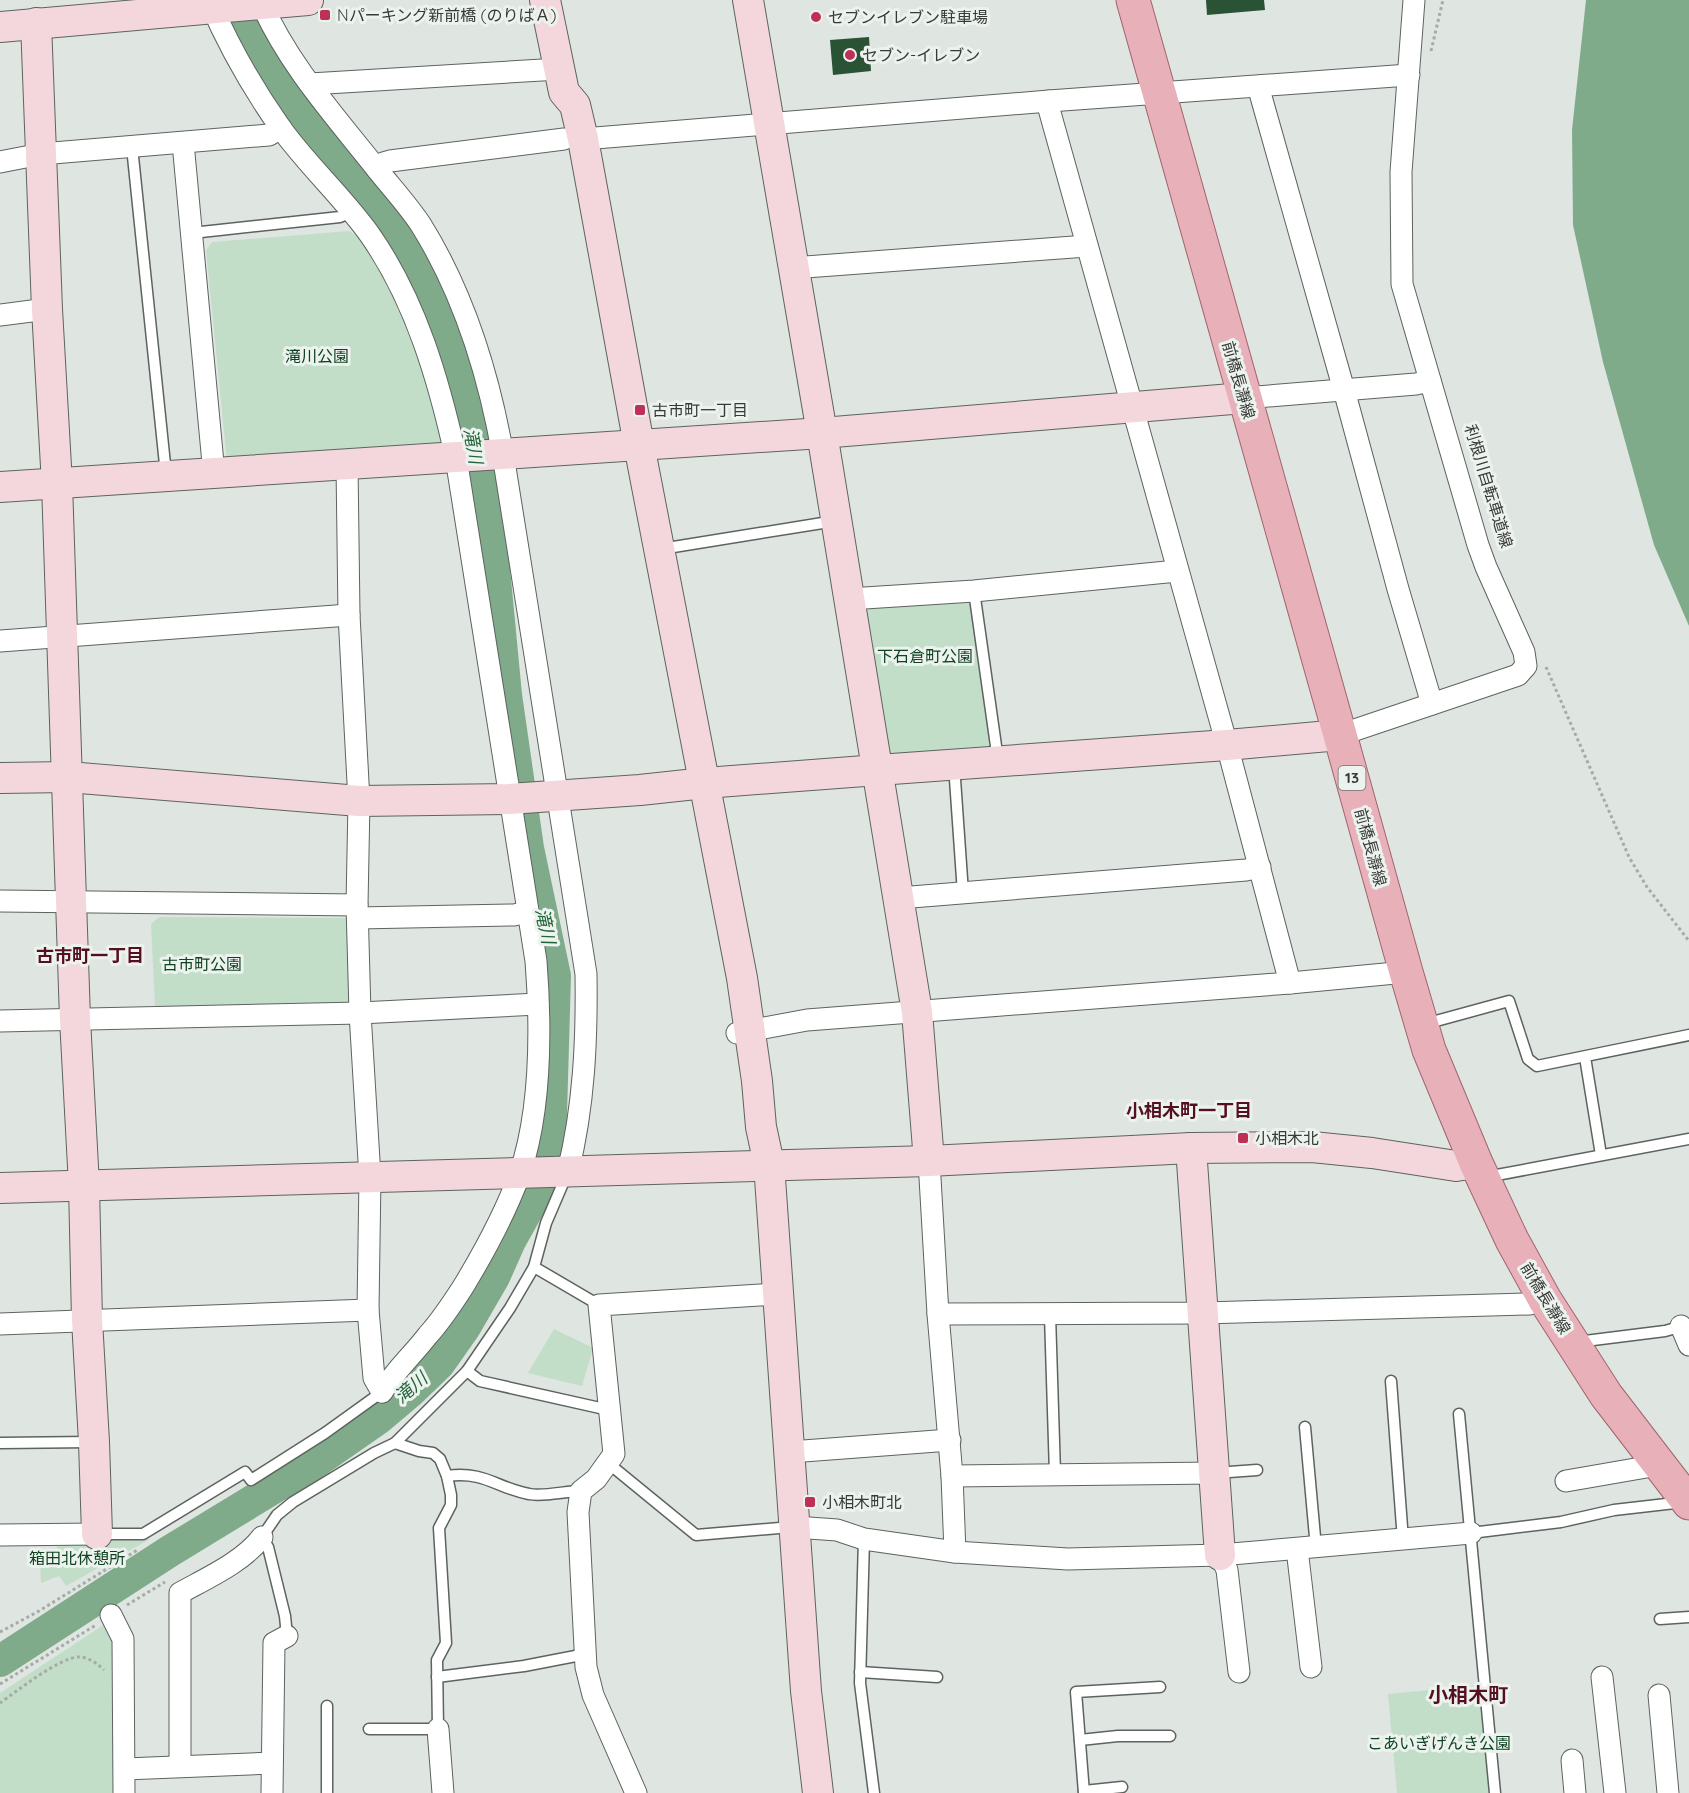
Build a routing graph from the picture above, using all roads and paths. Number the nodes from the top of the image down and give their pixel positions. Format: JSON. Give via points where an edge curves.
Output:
{"nodes":[{"id":1,"x":308,"y":0,"type":"edge"},
{"id":2,"x":545,"y":0,"type":"edge"},
{"id":3,"x":748,"y":0,"type":"edge"},
{"id":4,"x":1133,"y":0,"type":"edge"},
{"id":5,"x":1414,"y":0,"type":"edge"},
{"id":6,"x":1443,"y":0,"type":"edge"},
{"id":7,"x":259,"y":3,"type":"edge"},
{"id":8,"x":213,"y":6,"type":"edge"},
{"id":9,"x":36,"y":22,"type":"junction"},
{"id":10,"x":0,"y":27,"type":"edge"},
{"id":11,"x":1430,"y":54,"type":"dead end"},
{"id":12,"x":1408,"y":75,"type":"junction"},
{"id":13,"x":562,"y":80,"type":"junction"},
{"id":14,"x":310,"y":84,"type":"junction"},
{"id":15,"x":1260,"y":86,"type":"junction"},
{"id":16,"x":1160,"y":93,"type":"junction"},
{"id":17,"x":1049,"y":101,"type":"junction"},
{"id":18,"x":770,"y":123,"type":"junction"},
{"id":19,"x":281,"y":128,"type":"junction"},
{"id":20,"x":573,"y":139,"type":"junction"},
{"id":21,"x":183,"y":143,"type":"junction"},
{"id":22,"x":132,"y":147,"type":"junction"},
{"id":23,"x":41,"y":154,"type":"junction"},
{"id":24,"x":0,"y":162,"type":"edge"},
{"id":25,"x":377,"y":169,"type":"junction"},
{"id":26,"x":352,"y":212,"type":"junction"},
{"id":27,"x":192,"y":233,"type":"junction"},
{"id":28,"x":1087,"y":246,"type":"junction"},
{"id":29,"x":792,"y":268,"type":"junction"},
{"id":30,"x":47,"y":309,"type":"junction"},
{"id":31,"x":0,"y":315,"type":"edge"},
{"id":32,"x":1430,"y":381,"type":"junction"},
{"id":33,"x":1344,"y":390,"type":"junction"},
{"id":34,"x":1244,"y":398,"type":"junction"},
{"id":35,"x":1134,"y":407,"type":"junction"},
{"id":36,"x":822,"y":433,"type":"junction"},
{"id":37,"x":631,"y":446,"type":"junction"},
{"id":38,"x":503,"y":455,"type":"junction"},
{"id":39,"x":456,"y":458,"type":"junction"},
{"id":40,"x":347,"y":465,"type":"junction"},
{"id":41,"x":214,"y":474,"type":"junction"},
{"id":42,"x":166,"y":477,"type":"junction"},
{"id":43,"x":57,"y":484,"type":"junction"},
{"id":44,"x":0,"y":487,"type":"edge"},
{"id":45,"x":835,"y":521,"type":"junction"},
{"id":46,"x":658,"y":549,"type":"junction"},
{"id":47,"x":1177,"y":570,"type":"junction"},
{"id":48,"x":974,"y":591,"type":"junction"},
{"id":49,"x":849,"y":599,"type":"junction"},
{"id":50,"x":349,"y":615,"type":"junction"},
{"id":51,"x":61,"y":635,"type":"junction"},
{"id":52,"x":0,"y":640,"type":"edge"},
{"id":53,"x":1545,"y":666,"type":"dead end"},
{"id":54,"x":1432,"y":704,"type":"junction"},
{"id":55,"x":1341,"y":735,"type":"junction"},
{"id":56,"x":1227,"y":745,"type":"junction"},
{"id":57,"x":998,"y":761,"type":"junction"},
{"id":58,"x":954,"y":765,"type":"junction"},
{"id":59,"x":878,"y":770,"type":"junction"},
{"id":60,"x":68,"y":777,"type":"junction"},
{"id":61,"x":0,"y":778,"type":"edge"},
{"id":62,"x":697,"y":784,"type":"junction"},
{"id":63,"x":555,"y":796,"type":"junction"},
{"id":64,"x":512,"y":799,"type":"junction"},
{"id":65,"x":359,"y":801,"type":"junction"},
{"id":66,"x":1260,"y":867,"type":"junction"},
{"id":67,"x":963,"y":893,"type":"junction"},
{"id":68,"x":898,"y":898,"type":"junction"},
{"id":69,"x":0,"y":901,"type":"edge"},
{"id":70,"x":71,"y":902,"type":"junction"},
{"id":71,"x":357,"y":911,"type":"junction"},
{"id":72,"x":528,"y":912,"type":"junction"},
{"id":73,"x":1689,"y":941,"type":"edge"},
{"id":74,"x":1406,"y":972,"type":"junction"},
{"id":75,"x":1290,"y":983,"type":"junction"},
{"id":76,"x":538,"y":1004,"type":"junction"},
{"id":77,"x":916,"y":1012,"type":"junction"},
{"id":78,"x":360,"y":1013,"type":"junction"},
{"id":79,"x":75,"y":1019,"type":"junction"},
{"id":80,"x":0,"y":1021,"type":"edge"},
{"id":81,"x":1422,"y":1025,"type":"junction"},
{"id":82,"x":742,"y":1032,"type":"junction"},
{"id":83,"x":1689,"y":1035,"type":"edge"},
{"id":84,"x":1585,"y":1058,"type":"junction"},
{"id":85,"x":1689,"y":1139,"type":"edge"},
{"id":86,"x":1191,"y":1148,"type":"junction"},
{"id":87,"x":1601,"y":1155,"type":"junction"},
{"id":88,"x":929,"y":1161,"type":"junction"},
{"id":89,"x":769,"y":1164,"type":"junction"},
{"id":90,"x":565,"y":1171,"type":"junction"},
{"id":91,"x":1479,"y":1171,"type":"junction"},
{"id":92,"x":523,"y":1172,"type":"junction"},
{"id":93,"x":370,"y":1177,"type":"junction"},
{"id":94,"x":84,"y":1185,"type":"junction"},
{"id":95,"x":0,"y":1188,"type":"edge"},
{"id":96,"x":534,"y":1267,"type":"junction"},
{"id":97,"x":777,"y":1293,"type":"junction"},
{"id":98,"x":1545,"y":1300,"type":"junction"},
{"id":99,"x":599,"y":1305,"type":"junction"},
{"id":100,"x":368,"y":1310,"type":"junction"},
{"id":101,"x":1204,"y":1313,"type":"junction"},
{"id":102,"x":938,"y":1314,"type":"junction"},
{"id":103,"x":1050,"y":1315,"type":"junction"},
{"id":104,"x":87,"y":1320,"type":"junction"},
{"id":105,"x":0,"y":1324,"type":"edge"},
{"id":106,"x":1686,"y":1332,"type":"edge"},
{"id":107,"x":1575,"y":1345,"type":"junction"},
{"id":108,"x":467,"y":1371,"type":"junction"},
{"id":109,"x":1390,"y":1381,"type":"dead end"},
{"id":110,"x":382,"y":1392,"type":"junction"},
{"id":111,"x":609,"y":1410,"type":"junction"},
{"id":112,"x":1459,"y":1414,"type":"dead end"},
{"id":113,"x":1305,"y":1427,"type":"dead end"},
{"id":114,"x":950,"y":1440,"type":"junction"},
{"id":115,"x":94,"y":1442,"type":"junction"},
{"id":116,"x":0,"y":1443,"type":"edge"},
{"id":117,"x":395,"y":1443,"type":"junction"},
{"id":118,"x":790,"y":1452,"type":"junction"},
{"id":119,"x":608,"y":1463,"type":"junction"},
{"id":120,"x":1658,"y":1464,"type":"junction"},
{"id":121,"x":1257,"y":1470,"type":"dead end"},
{"id":122,"x":1215,"y":1473,"type":"junction"},
{"id":123,"x":1055,"y":1474,"type":"junction"},
{"id":124,"x":447,"y":1476,"type":"junction"},
{"id":125,"x":952,"y":1476,"type":"junction"},
{"id":126,"x":1566,"y":1481,"type":"dead end"},
{"id":127,"x":581,"y":1491,"type":"junction"},
{"id":128,"x":1687,"y":1501,"type":"edge"},
{"id":129,"x":795,"y":1527,"type":"junction"},
{"id":130,"x":1471,"y":1533,"type":"junction"},
{"id":131,"x":97,"y":1534,"type":"junction"},
{"id":132,"x":0,"y":1535,"type":"edge"},
{"id":133,"x":262,"y":1537,"type":"junction"},
{"id":134,"x":864,"y":1539,"type":"junction"},
{"id":135,"x":1403,"y":1540,"type":"junction"},
{"id":136,"x":142,"y":1547,"type":"dead end"},
{"id":137,"x":1307,"y":1549,"type":"junction"},
{"id":138,"x":955,"y":1552,"type":"junction"},
{"id":139,"x":1220,"y":1555,"type":"junction"},
{"id":140,"x":165,"y":1581,"type":"dead end"},
{"id":141,"x":111,"y":1615,"type":"junction"},
{"id":142,"x":1689,"y":1617,"type":"edge"},
{"id":143,"x":1660,"y":1619,"type":"dead end"},
{"id":144,"x":0,"y":1632,"type":"edge"},
{"id":145,"x":287,"y":1636,"type":"joint"},
{"id":146,"x":586,"y":1654,"type":"junction"},
{"id":147,"x":1311,"y":1667,"type":"dead end"},
{"id":148,"x":860,"y":1672,"type":"junction"},
{"id":149,"x":1239,"y":1672,"type":"dead end"},
{"id":150,"x":107,"y":1675,"type":"dead end"},
{"id":151,"x":437,"y":1677,"type":"junction"},
{"id":152,"x":937,"y":1677,"type":"dead end"},
{"id":153,"x":1602,"y":1677,"type":"dead end"},
{"id":154,"x":0,"y":1684,"type":"edge"},
{"id":155,"x":1160,"y":1687,"type":"dead end"},
{"id":156,"x":1659,"y":1695,"type":"dead end"},
{"id":157,"x":0,"y":1703,"type":"edge"},
{"id":158,"x":327,"y":1706,"type":"dead end"},
{"id":159,"x":369,"y":1729,"type":"dead end"},
{"id":160,"x":438,"y":1729,"type":"junction"},
{"id":161,"x":1170,"y":1736,"type":"dead end"},
{"id":162,"x":1080,"y":1740,"type":"junction"},
{"id":163,"x":1572,"y":1760,"type":"dead end"},
{"id":164,"x":273,"y":1763,"type":"junction"},
{"id":165,"x":180,"y":1766,"type":"junction"},
{"id":166,"x":125,"y":1769,"type":"junction"},
{"id":167,"x":1122,"y":1786,"type":"dead end"},
{"id":168,"x":1084,"y":1792,"type":"edge"},
{"id":169,"x":124,"y":1793,"type":"edge"},
{"id":170,"x":272,"y":1793,"type":"edge"},
{"id":171,"x":327,"y":1793,"type":"edge"},
{"id":172,"x":442,"y":1793,"type":"edge"},
{"id":173,"x":636,"y":1793,"type":"edge"},
{"id":174,"x":818,"y":1793,"type":"edge"},
{"id":175,"x":874,"y":1793,"type":"edge"},
{"id":176,"x":1496,"y":1793,"type":"edge"},
{"id":177,"x":1575,"y":1793,"type":"edge"},
{"id":178,"x":1615,"y":1793,"type":"edge"},
{"id":179,"x":1668,"y":1793,"type":"edge"}],
"edges":[{"from":1,"to":7,"type":"street"},
{"from":2,"to":13,"type":"street"},
{"from":3,"to":18,"type":"street"},
{"from":4,"to":16,"type":"main road","name":"前橋長瀞線","number":"13"},
{"from":5,"to":12,"type":"street"},
{"from":6,"to":11,"type":"path"},
{"from":7,"to":8,"type":"street"},
{"from":7,"to":14,"type":"street"},
{"from":8,"to":9,"type":"street"},
{"from":8,"to":19,"type":"street","via":[[243,69]]},
{"from":9,"to":10,"type":"street"},
{"from":9,"to":23,"type":"street"},
{"from":12,"to":15,"type":"street"},
{"from":12,"to":32,"type":"street","via":[[1401,172],[1402,284]]},
{"from":13,"to":14,"type":"street"},
{"from":13,"to":20,"type":"street","via":[[575,105]]},
{"from":14,"to":25,"type":"street"},
{"from":15,"to":16,"type":"street"},
{"from":15,"to":33,"type":"street"},
{"from":16,"to":17,"type":"street"},
{"from":16,"to":34,"type":"main road","name":"前橋長瀞線","number":"13"},
{"from":17,"to":18,"type":"street"},
{"from":17,"to":28,"type":"street"},
{"from":18,"to":20,"type":"street"},
{"from":18,"to":29,"type":"street"},
{"from":19,"to":21,"type":"street","via":[[269,135]]},
{"from":19,"to":26,"type":"street"},
{"from":20,"to":25,"type":"street","via":[[390,161]]},
{"from":20,"to":37,"type":"street"},
{"from":21,"to":22,"type":"street"},
{"from":21,"to":27,"type":"street"},
{"from":22,"to":23,"type":"street"},
{"from":22,"to":42,"type":"lane"},
{"from":23,"to":24,"type":"street"},
{"from":23,"to":30,"type":"street"},
{"from":25,"to":38,"type":"street","via":[[421,225],[456,294],[486,376]]},
{"from":26,"to":27,"type":"lane","via":[[340,217]]},
{"from":26,"to":39,"type":"street","via":[[385,259],[414,316],[439,385]]},
{"from":27,"to":41,"type":"street"},
{"from":28,"to":29,"type":"street"},
{"from":28,"to":35,"type":"street"},
{"from":29,"to":36,"type":"street"},
{"from":30,"to":31,"type":"street"},
{"from":30,"to":43,"type":"street"},
{"from":32,"to":33,"type":"street"},
{"from":32,"to":54,"type":"street","via":[[1486,567],[1526,659],[1526,666],[1518,675]]},
{"from":33,"to":34,"type":"street"},
{"from":33,"to":54,"type":"street"},
{"from":34,"to":35,"type":"street"},
{"from":34,"to":55,"type":"main road","name":"前橋長瀞線","number":"13"},
{"from":35,"to":36,"type":"street"},
{"from":35,"to":47,"type":"street"},
{"from":36,"to":37,"type":"street"},
{"from":36,"to":45,"type":"street"},
{"from":37,"to":38,"type":"street"},
{"from":37,"to":46,"type":"street"},
{"from":37,"to":62,"type":"street"},
{"from":38,"to":39,"type":"street"},
{"from":38,"to":63,"type":"street"},
{"from":39,"to":40,"type":"street"},
{"from":39,"to":64,"type":"street"},
{"from":40,"to":41,"type":"street"},
{"from":40,"to":50,"type":"street"},
{"from":41,"to":42,"type":"street"},
{"from":42,"to":43,"type":"street"},
{"from":43,"to":44,"type":"street"},
{"from":43,"to":51,"type":"street"},
{"from":45,"to":46,"type":"lane"},
{"from":45,"to":49,"type":"street"},
{"from":46,"to":62,"type":"street"},
{"from":47,"to":48,"type":"street"},
{"from":47,"to":56,"type":"street"},
{"from":48,"to":49,"type":"street"},
{"from":48,"to":57,"type":"lane"},
{"from":49,"to":59,"type":"street"},
{"from":50,"to":51,"type":"street"},
{"from":50,"to":65,"type":"street"},
{"from":51,"to":52,"type":"street"},
{"from":51,"to":60,"type":"street"},
{"from":53,"to":73,"type":"path","via":[[1629,857]]},
{"from":54,"to":55,"type":"street"},
{"from":55,"to":56,"type":"street"},
{"from":55,"to":74,"type":"main road","name":"前橋長瀞線","number":"13"},
{"from":56,"to":57,"type":"street"},
{"from":56,"to":66,"type":"street"},
{"from":57,"to":58,"type":"street"},
{"from":58,"to":59,"type":"street"},
{"from":58,"to":67,"type":"lane"},
{"from":59,"to":62,"type":"street"},
{"from":59,"to":68,"type":"street"},
{"from":60,"to":61,"type":"street"},
{"from":60,"to":65,"type":"street"},
{"from":60,"to":70,"type":"street"},
{"from":62,"to":63,"type":"street"},
{"from":62,"to":82,"type":"street","via":[[742,978]]},
{"from":63,"to":64,"type":"street"},
{"from":63,"to":90,"type":"street","via":[[585,974],[582,1093],[575,1143]]},
{"from":64,"to":65,"type":"street"},
{"from":64,"to":72,"type":"street"},
{"from":65,"to":71,"type":"street"},
{"from":66,"to":67,"type":"street"},
{"from":66,"to":75,"type":"street"},
{"from":67,"to":68,"type":"street"},
{"from":68,"to":77,"type":"street"},
{"from":69,"to":70,"type":"street"},
{"from":70,"to":71,"type":"street"},
{"from":70,"to":79,"type":"street"},
{"from":71,"to":72,"type":"street","via":[[514,915]]},
{"from":71,"to":78,"type":"street"},
{"from":72,"to":76,"type":"street"},
{"from":74,"to":75,"type":"street"},
{"from":74,"to":81,"type":"main road","name":"前橋長瀞線","number":"13"},
{"from":75,"to":77,"type":"street"},
{"from":76,"to":78,"type":"street"},
{"from":76,"to":92,"type":"street","via":[[537,1069]]},
{"from":77,"to":82,"type":"street","via":[[807,1020]]},
{"from":77,"to":88,"type":"street"},
{"from":78,"to":79,"type":"street"},
{"from":78,"to":93,"type":"street"},
{"from":79,"to":80,"type":"street"},
{"from":79,"to":94,"type":"street"},
{"from":81,"to":84,"type":"lane","via":[[1509,1001],[1533,1065]]},
{"from":81,"to":91,"type":"main road","name":"前橋長瀞線","number":"13"},
{"from":82,"to":89,"type":"street","via":[[757,1082]]},
{"from":83,"to":84,"type":"lane"},
{"from":84,"to":87,"type":"lane"},
{"from":85,"to":87,"type":"lane"},
{"from":86,"to":88,"type":"street"},
{"from":86,"to":91,"type":"street","via":[[1312,1147]]},
{"from":86,"to":101,"type":"street"},
{"from":87,"to":91,"type":"lane"},
{"from":88,"to":89,"type":"street"},
{"from":88,"to":102,"type":"street"},
{"from":89,"to":90,"type":"street"},
{"from":89,"to":97,"type":"street"},
{"from":90,"to":92,"type":"street"},
{"from":90,"to":96,"type":"lane"},
{"from":91,"to":98,"type":"main road","name":"前橋長瀞線","number":"13"},
{"from":92,"to":93,"type":"street"},
{"from":92,"to":110,"type":"street","via":[[462,1287]]},
{"from":93,"to":94,"type":"street"},
{"from":93,"to":100,"type":"street"},
{"from":94,"to":95,"type":"street"},
{"from":94,"to":104,"type":"street"},
{"from":96,"to":99,"type":"lane"},
{"from":96,"to":108,"type":"lane"},
{"from":97,"to":99,"type":"street"},
{"from":97,"to":118,"type":"street"},
{"from":98,"to":101,"type":"street","via":[[1529,1304]]},
{"from":98,"to":107,"type":"main road","name":"前橋長瀞線","number":"13"},
{"from":99,"to":111,"type":"street"},
{"from":100,"to":104,"type":"street"},
{"from":100,"to":110,"type":"street","via":[[375,1378]]},
{"from":101,"to":103,"type":"street"},
{"from":101,"to":122,"type":"street"},
{"from":102,"to":103,"type":"street"},
{"from":102,"to":114,"type":"street"},
{"from":103,"to":123,"type":"lane"},
{"from":104,"to":105,"type":"street"},
{"from":104,"to":115,"type":"street"},
{"from":106,"to":107,"type":"lane","via":[[1665,1330]]},
{"from":107,"to":120,"type":"main road","name":"前橋長瀞線","number":"13","via":[[1606,1395]]},
{"from":108,"to":111,"type":"lane","via":[[480,1381]]},
{"from":108,"to":117,"type":"lane"},
{"from":109,"to":135,"type":"lane"},
{"from":110,"to":131,"type":"lane","via":[[251,1480],[245,1472],[143,1534]]},
{"from":111,"to":119,"type":"street","via":[[614,1454]]},
{"from":112,"to":130,"type":"lane"},
{"from":113,"to":137,"type":"lane"},
{"from":114,"to":118,"type":"street"},
{"from":114,"to":125,"type":"street"},
{"from":115,"to":116,"type":"lane"},
{"from":115,"to":131,"type":"street"},
{"from":117,"to":124,"type":"lane","via":[[433,1453]]},
{"from":117,"to":133,"type":"lane","via":[[293,1502],[277,1515]]},
{"from":118,"to":129,"type":"street"},
{"from":119,"to":127,"type":"street"},
{"from":119,"to":129,"type":"lane","via":[[696,1535]]},
{"from":120,"to":126,"type":"street"},
{"from":120,"to":128,"type":"main road","name":"前橋長瀞線","number":"13"},
{"from":121,"to":122,"type":"lane"},
{"from":122,"to":123,"type":"street"},
{"from":122,"to":139,"type":"street"},
{"from":123,"to":125,"type":"street"},
{"from":124,"to":127,"type":"lane","via":[[482,1476],[533,1495]]},
{"from":124,"to":151,"type":"lane","via":[[450,1505],[439,1528],[446,1643],[437,1660]]},
{"from":125,"to":138,"type":"street"},
{"from":127,"to":146,"type":"street","via":[[577,1526]]},
{"from":128,"to":130,"type":"lane"},
{"from":129,"to":134,"type":"street","via":[[837,1530]]},
{"from":129,"to":174,"type":"street","via":[[806,1691]]},
{"from":130,"to":135,"type":"street"},
{"from":130,"to":176,"type":"lane"},
{"from":131,"to":132,"type":"street"},
{"from":133,"to":145,"type":"lane","via":[[268,1547]]},
{"from":133,"to":165,"type":"street","via":[[235,1561],[180,1593]]},
{"from":134,"to":138,"type":"street"},
{"from":134,"to":148,"type":"lane"},
{"from":135,"to":137,"type":"street"},
{"from":136,"to":144,"type":"path"},
{"from":137,"to":139,"type":"street"},
{"from":137,"to":147,"type":"street"},
{"from":138,"to":139,"type":"street","via":[[1068,1558]]},
{"from":139,"to":149,"type":"street","via":[[1227,1570]]},
{"from":140,"to":141,"type":"path"},
{"from":141,"to":154,"type":"path"},
{"from":141,"to":166,"type":"street","via":[[123,1639]]},
{"from":142,"to":143,"type":"lane"},
{"from":145,"to":164,"type":"street","via":[[274,1643]]},
{"from":146,"to":151,"type":"lane"},
{"from":146,"to":173,"type":"street","via":[[593,1695]]},
{"from":148,"to":152,"type":"lane"},
{"from":148,"to":175,"type":"lane"},
{"from":150,"to":157,"type":"path","via":[[93,1661],[81,1657],[67,1659]]},
{"from":151,"to":160,"type":"lane"},
{"from":153,"to":178,"type":"street"},
{"from":155,"to":162,"type":"lane","via":[[1076,1692]]},
{"from":156,"to":179,"type":"street"},
{"from":158,"to":171,"type":"lane"},
{"from":159,"to":160,"type":"lane"},
{"from":160,"to":172,"type":"street"},
{"from":161,"to":162,"type":"lane"},
{"from":162,"to":168,"type":"lane"},
{"from":163,"to":177,"type":"street"},
{"from":164,"to":165,"type":"street"},
{"from":164,"to":170,"type":"street"},
{"from":165,"to":166,"type":"street"},
{"from":166,"to":169,"type":"street"},
{"from":167,"to":168,"type":"lane"}]}
